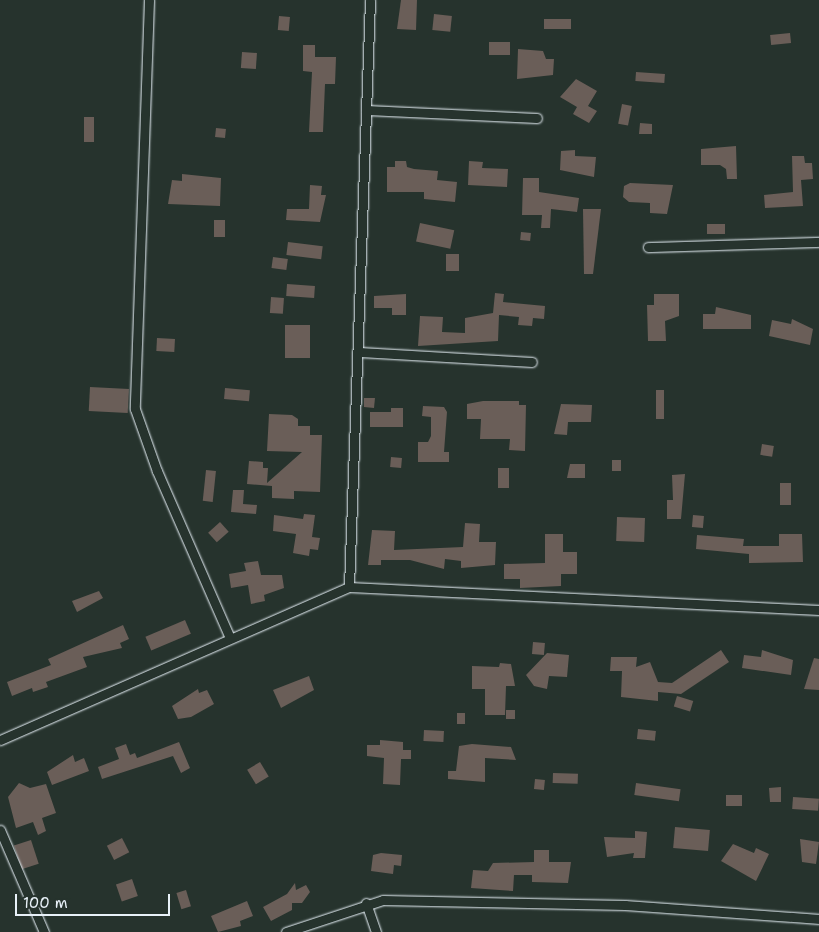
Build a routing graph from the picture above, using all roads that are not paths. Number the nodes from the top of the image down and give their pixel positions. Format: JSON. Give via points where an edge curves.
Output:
{"nodes":[{"id":1,"x":149,"y":0,"type":"edge"},
{"id":2,"x":370,"y":0,"type":"edge"},
{"id":3,"x":366,"y":110,"type":"junction"},
{"id":4,"x":537,"y":118,"type":"dead end"},
{"id":5,"x":819,"y":242,"type":"edge"},
{"id":6,"x":648,"y":247,"type":"dead end"},
{"id":7,"x":360,"y":352,"type":"junction"},
{"id":8,"x":532,"y":362,"type":"dead end"},
{"id":9,"x":349,"y":587,"type":"junction"},
{"id":10,"x":819,"y":610,"type":"edge"},
{"id":11,"x":230,"y":638,"type":"junction"},
{"id":12,"x":0,"y":740,"type":"edge"},
{"id":13,"x":0,"y":830,"type":"edge"},
{"id":14,"x":366,"y":903,"type":"junction"},
{"id":15,"x":819,"y":919,"type":"edge"},
{"id":16,"x":44,"y":932,"type":"edge"},
{"id":17,"x":286,"y":932,"type":"edge"},
{"id":18,"x":376,"y":932,"type":"edge"}],
"edges":[{"from":1,"to":11,"type":"street","via":[[135,409],[157,471]]},
{"from":2,"to":3,"type":"street"},
{"from":3,"to":4,"type":"street"},
{"from":3,"to":7,"type":"street"},
{"from":5,"to":6,"type":"street"},
{"from":7,"to":8,"type":"street"},
{"from":7,"to":9,"type":"street"},
{"from":9,"to":10,"type":"street"},
{"from":9,"to":11,"type":"street"},
{"from":11,"to":12,"type":"street"},
{"from":13,"to":16,"type":"street"},
{"from":14,"to":15,"type":"street","via":[[384,900],[625,905]]},
{"from":14,"to":17,"type":"street"},
{"from":14,"to":18,"type":"street"}]}
